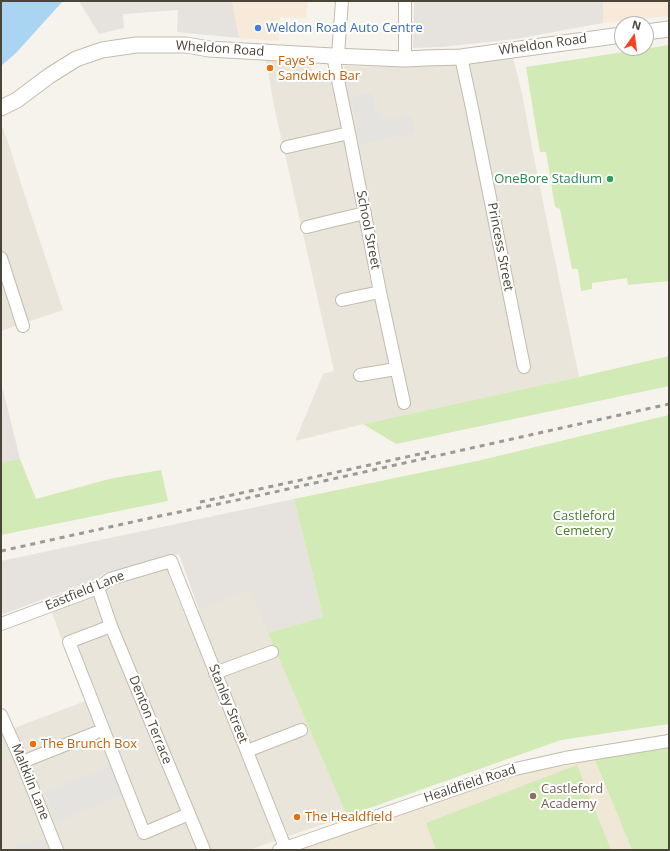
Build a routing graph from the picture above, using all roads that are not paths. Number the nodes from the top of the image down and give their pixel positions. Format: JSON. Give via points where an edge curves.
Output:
{"nodes":[{"id":1,"x":342,"y":1,"type":"edge"},
{"id":2,"x":405,"y":3,"type":"dead end"},
{"id":3,"x":669,"y":29,"type":"edge"},
{"id":4,"x":654,"y":31,"type":"edge"},
{"id":5,"x":614,"y":36,"type":"edge"},
{"id":6,"x":335,"y":56,"type":"junction"},
{"id":7,"x":461,"y":57,"type":"junction"},
{"id":8,"x":405,"y":59,"type":"junction"},
{"id":9,"x":1,"y":108,"type":"edge"},
{"id":10,"x":349,"y":133,"type":"junction"},
{"id":11,"x":287,"y":146,"type":"dead end"},
{"id":12,"x":365,"y":213,"type":"junction"},
{"id":13,"x":307,"y":227,"type":"dead end"},
{"id":14,"x":1,"y":258,"type":"edge"},
{"id":15,"x":380,"y":292,"type":"junction"},
{"id":16,"x":342,"y":300,"type":"dead end"},
{"id":17,"x":23,"y":326,"type":"dead end"},
{"id":18,"x":524,"y":367,"type":"dead end"},
{"id":19,"x":396,"y":369,"type":"junction"},
{"id":20,"x":360,"y":375,"type":"dead end"},
{"id":21,"x":404,"y":403,"type":"dead end"},
{"id":22,"x":171,"y":561,"type":"joint"},
{"id":23,"x":98,"y":588,"type":"junction"},
{"id":24,"x":1,"y":624,"type":"edge"},
{"id":25,"x":112,"y":626,"type":"junction"},
{"id":26,"x":272,"y":652,"type":"dead end"},
{"id":27,"x":215,"y":673,"type":"junction"},
{"id":28,"x":1,"y":715,"type":"edge"},
{"id":29,"x":301,"y":730,"type":"dead end"},
{"id":30,"x":95,"y":733,"type":"dead end"},
{"id":31,"x":669,"y":741,"type":"edge"},
{"id":32,"x":247,"y":751,"type":"junction"},
{"id":33,"x":22,"y":762,"type":"junction"},
{"id":34,"x":190,"y":814,"type":"junction"},
{"id":35,"x":281,"y":849,"type":"edge"},
{"id":36,"x":57,"y":850,"type":"edge"},
{"id":37,"x":204,"y":850,"type":"edge"}],
"edges":[{"from":1,"to":6,"type":"street","name":"School Street"},
{"from":2,"to":8,"type":"street"},
{"from":3,"to":4,"type":"street"},
{"from":5,"to":7,"type":"street","name":"Wheldon Road"},
{"from":6,"to":8,"type":"street","name":"Wheldon Road"},
{"from":6,"to":9,"type":"street","name":"Wheldon Road","via":[[209,49],[186,45],[136,45],[102,50],[76,58],[17,100]]},
{"from":6,"to":10,"type":"street","name":"School Street"},
{"from":7,"to":8,"type":"street","name":"Wheldon Road"},
{"from":7,"to":18,"type":"street","name":"Princess Street"},
{"from":10,"to":11,"type":"street"},
{"from":10,"to":12,"type":"street","name":"School Street"},
{"from":12,"to":13,"type":"street"},
{"from":12,"to":15,"type":"street","name":"School Street"},
{"from":14,"to":17,"type":"street"},
{"from":15,"to":16,"type":"street"},
{"from":15,"to":19,"type":"street","name":"School Street"},
{"from":19,"to":20,"type":"street"},
{"from":19,"to":21,"type":"street","name":"School Street"},
{"from":22,"to":23,"type":"street","name":"Eastfield Lane","via":[[110,578]]},
{"from":22,"to":27,"type":"street","name":"Stanley Street"},
{"from":23,"to":24,"type":"street","name":"Eastfield Lane"},
{"from":23,"to":25,"type":"street","name":"Denton Terrace"},
{"from":25,"to":34,"type":"street","name":"Denton Terrace"},
{"from":25,"to":34,"type":"street","via":[[69,642],[144,833]]},
{"from":26,"to":27,"type":"street"},
{"from":27,"to":32,"type":"street","name":"Stanley Street"},
{"from":28,"to":33,"type":"street","name":"Maltkiln Lane"},
{"from":29,"to":32,"type":"street"},
{"from":30,"to":33,"type":"street"},
{"from":31,"to":35,"type":"street","name":"Healdfield Road","via":[[565,758],[511,770]]},
{"from":32,"to":35,"type":"street","name":"Stanley Street"},
{"from":33,"to":36,"type":"street","name":"Maltkiln Lane"},
{"from":34,"to":37,"type":"street","name":"Denton Terrace"}]}
